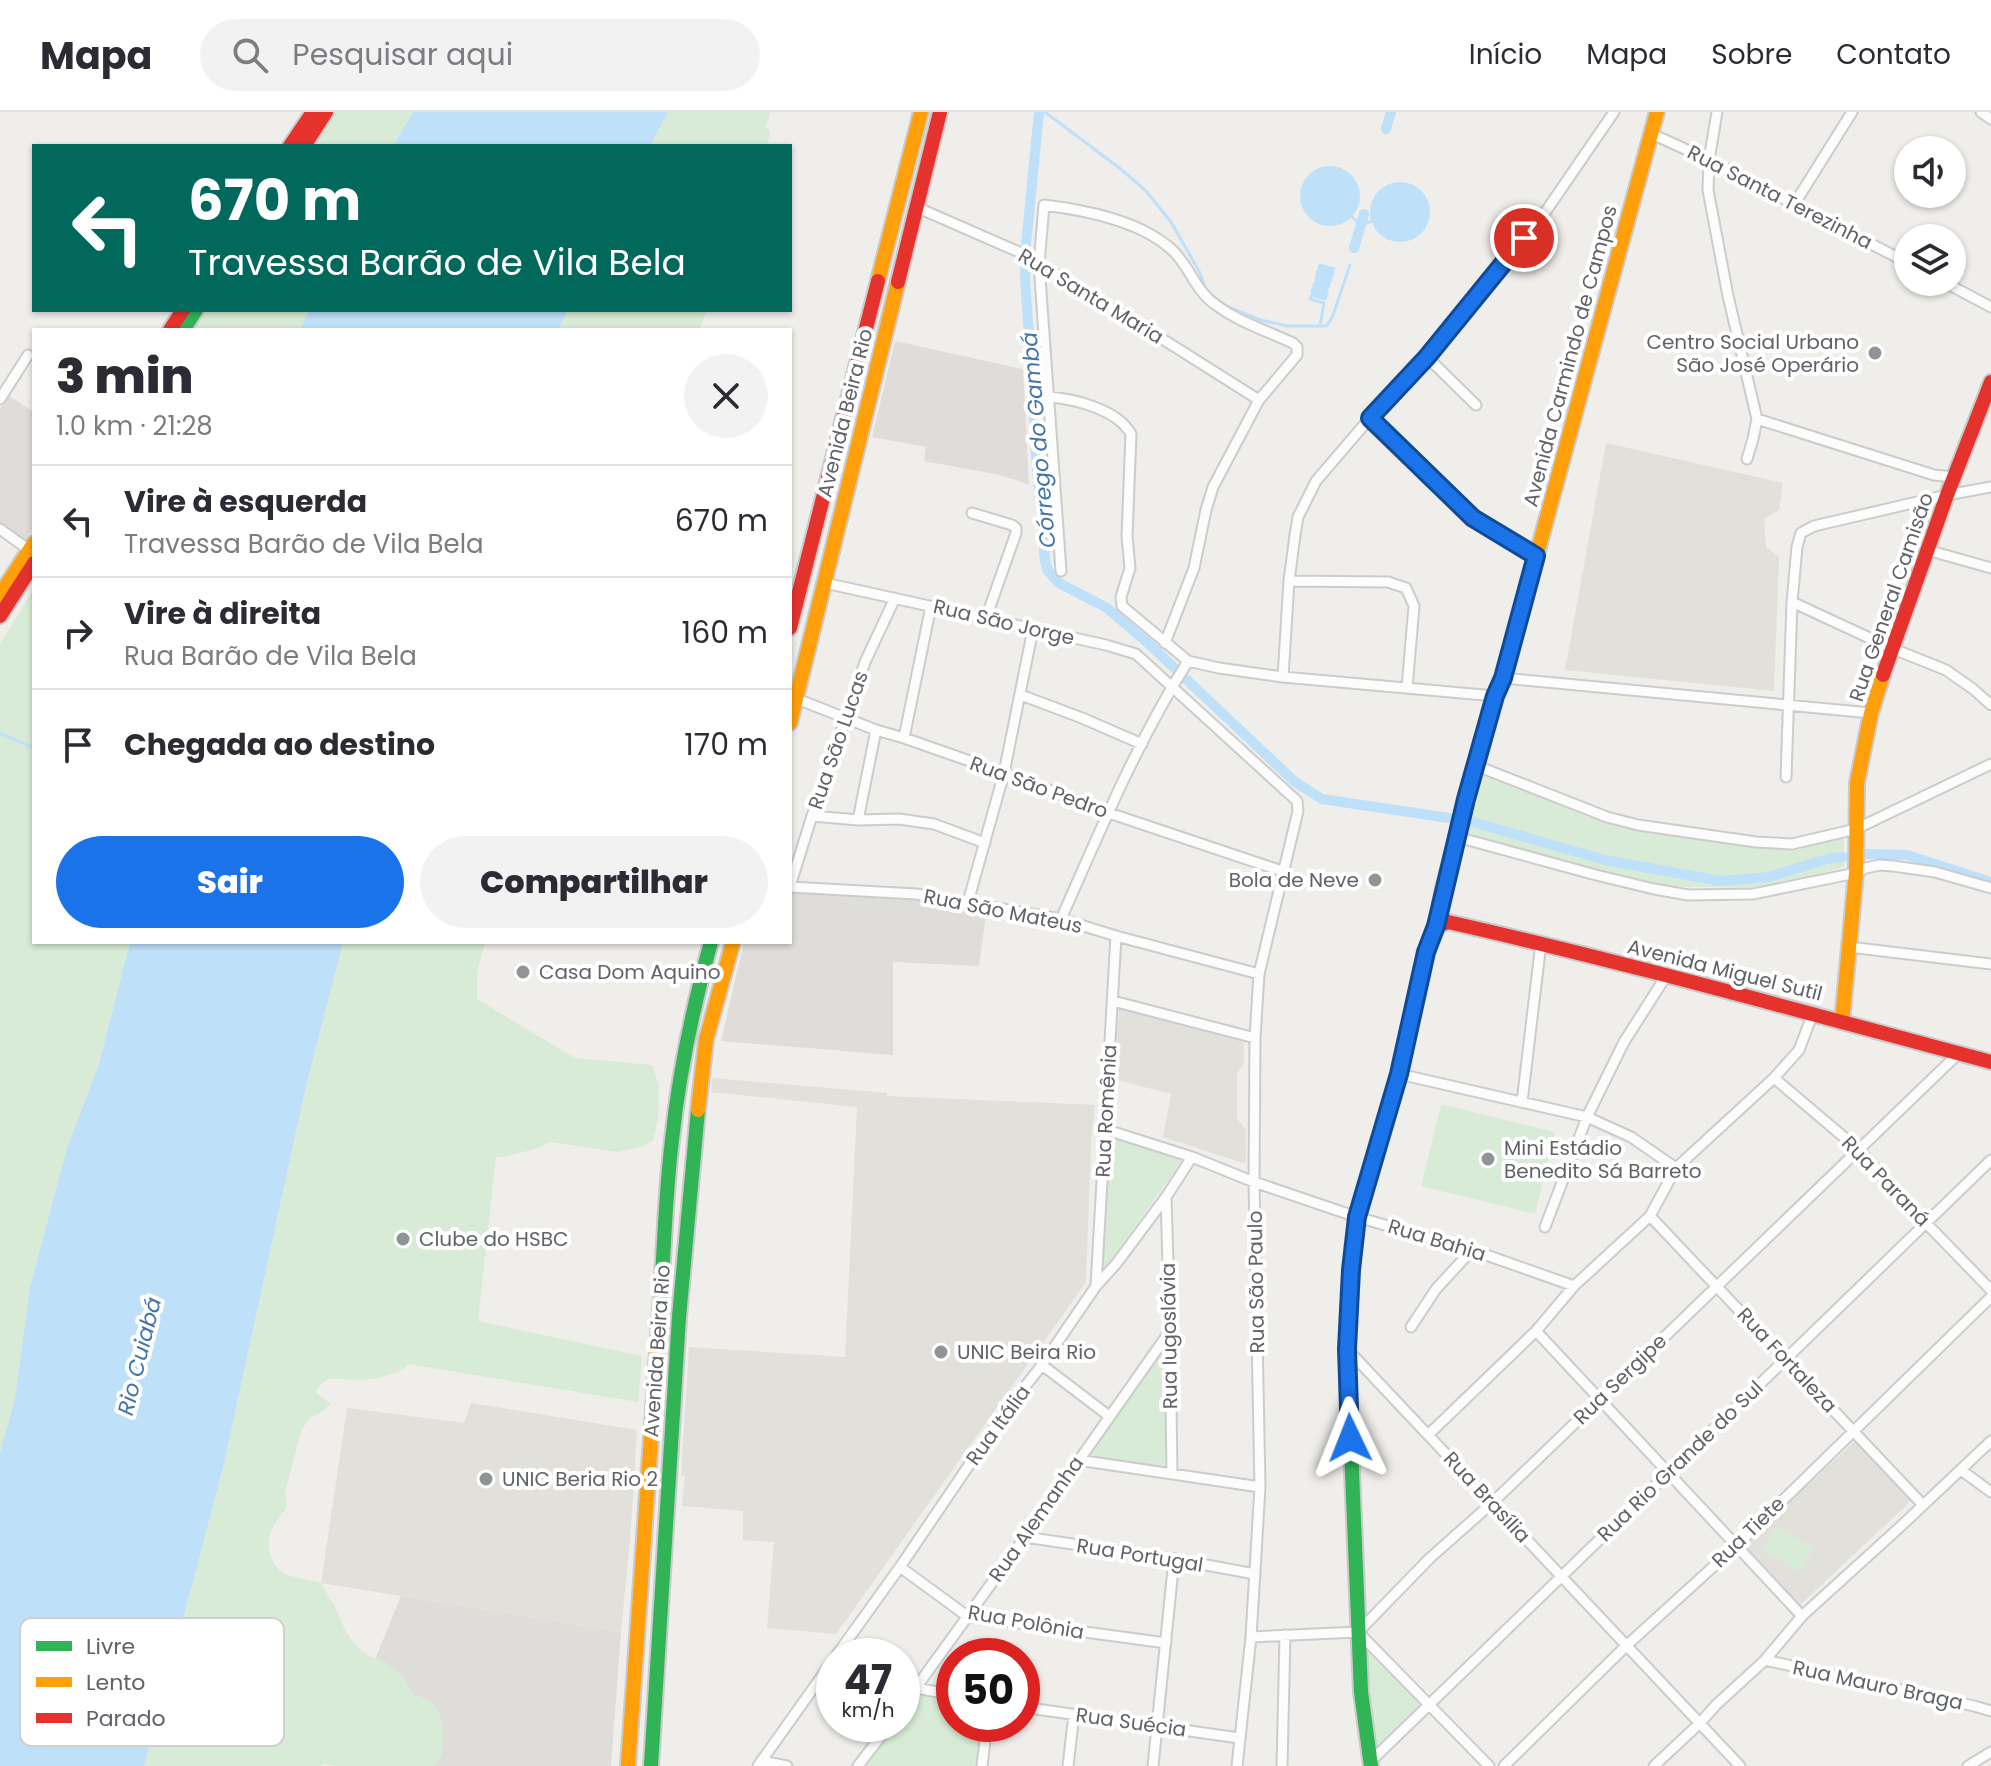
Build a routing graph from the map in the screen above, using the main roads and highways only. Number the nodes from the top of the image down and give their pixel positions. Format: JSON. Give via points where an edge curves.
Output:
{"nodes":[{"id":1,"x":313,"y":112,"type":"edge"},
{"id":2,"x":326,"y":112,"type":"edge"},
{"id":3,"x":921,"y":112,"type":"edge"},
{"id":4,"x":940,"y":112,"type":"edge"},
{"id":5,"x":1657,"y":112,"type":"edge"},
{"id":6,"x":291,"y":144,"type":"edge"},
{"id":7,"x":305,"y":144,"type":"edge"},
{"id":8,"x":1991,"y":382,"type":"edge"},
{"id":9,"x":32,"y":554,"type":"edge"},
{"id":10,"x":32,"y":555,"type":"edge"},
{"id":11,"x":0,"y":595,"type":"edge"},
{"id":12,"x":0,"y":616,"type":"edge"},
{"id":13,"x":792,"y":620,"type":"edge"},
{"id":14,"x":795,"y":690,"type":"edge"},
{"id":15,"x":792,"y":710,"type":"edge"},
{"id":16,"x":1437,"y":920,"type":"junction"},
{"id":17,"x":710,"y":944,"type":"edge"},
{"id":18,"x":732,"y":944,"type":"edge"},
{"id":19,"x":1842,"y":1022,"type":"junction"},
{"id":20,"x":1991,"y":1062,"type":"edge"},
{"id":21,"x":667,"y":1204,"type":"junction"},
{"id":22,"x":688,"y":1213,"type":"junction"},
{"id":23,"x":663,"y":1230,"type":"junction"},
{"id":24,"x":685,"y":1238,"type":"junction"},
{"id":25,"x":639,"y":1610,"type":"junction"},
{"id":26,"x":661,"y":1611,"type":"junction"},
{"id":27,"x":1370,"y":1764,"type":"edge"},
{"id":28,"x":628,"y":1766,"type":"edge"},
{"id":29,"x":651,"y":1766,"type":"edge"}],
"edges":[{"from":1,"to":6,"type":"main road"},
{"from":2,"to":7,"type":"main road"},
{"from":3,"to":13,"type":"main road","name":"Avenida Beira Rio"},
{"from":4,"to":14,"type":"main road","name":"Avenida Beira Rio"},
{"from":5,"to":16,"type":"main road","name":"Avenida Carmindo de Campos"},
{"from":8,"to":19,"type":"main road","name":"Rua General Camisão","via":[[1871,713],[1857,783],[1856,873]]},
{"from":9,"to":11,"type":"main road"},
{"from":10,"to":12,"type":"main road"},
{"from":14,"to":15,"type":"main road","name":"Avenida Beira Rio"},
{"from":16,"to":19,"type":"main road","name":"Avenida Miguel Sutil"},
{"from":16,"to":27,"type":"main road","name":"Avenida Carmindo de Campos","via":[[1357,1217],[1351,1270],[1347,1349],[1361,1692]]},
{"from":17,"to":21,"type":"main road","name":"Avenida Beira Rio","via":[[678,1086]]},
{"from":18,"to":22,"type":"main road","name":"Avenida Beira Rio","via":[[706,1040]]},
{"from":19,"to":20,"type":"main road","name":"Avenida Miguel Sutil"},
{"from":21,"to":22,"type":"main road","via":[[675,1215]]},
{"from":21,"to":23,"type":"main road","name":"Avenida Beira Rio"},
{"from":22,"to":24,"type":"main road","name":"Avenida Beira Rio"},
{"from":23,"to":24,"type":"main road","via":[[676,1227]]},
{"from":23,"to":25,"type":"main road","name":"Avenida Beira Rio"},
{"from":24,"to":26,"type":"main road","name":"Avenida Beira Rio"},
{"from":25,"to":26,"type":"main road","via":[[651,1615]]},
{"from":25,"to":28,"type":"main road","name":"Avenida Beira Rio"},
{"from":26,"to":29,"type":"main road","name":"Avenida Beira Rio"}]}
